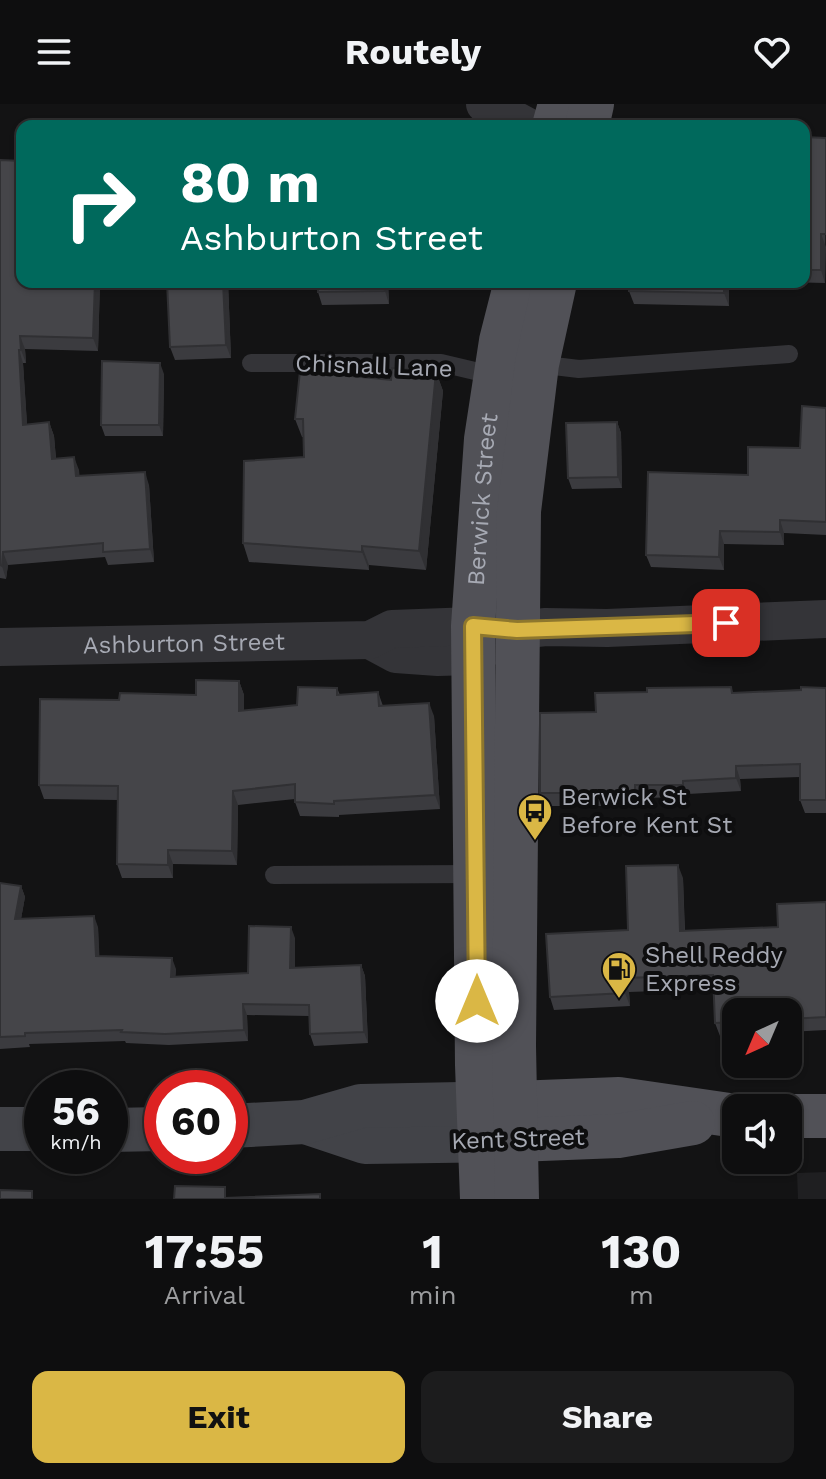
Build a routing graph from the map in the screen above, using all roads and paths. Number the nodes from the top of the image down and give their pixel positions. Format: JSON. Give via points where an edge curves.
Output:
{"nodes":[{"id":1,"x":485,"y":104,"type":"edge"},
{"id":2,"x":515,"y":120,"type":"edge"},
{"id":3,"x":514,"y":288,"type":"edge"},
{"id":4,"x":554,"y":288,"type":"edge"},
{"id":5,"x":789,"y":354,"type":"dead end"},
{"id":6,"x":251,"y":363,"type":"dead end"},
{"id":7,"x":537,"y":364,"type":"junction"},
{"id":8,"x":496,"y":376,"type":"junction"},
{"id":9,"x":826,"y":619,"type":"edge"},
{"id":10,"x":517,"y":630,"type":"junction"},
{"id":11,"x":473,"y":641,"type":"junction"},
{"id":12,"x":0,"y":647,"type":"edge"},
{"id":13,"x":476,"y":874,"type":"junction"},
{"id":14,"x":274,"y":875,"type":"dead end"},
{"id":15,"x":722,"y":1114,"type":"edge"},
{"id":16,"x":802,"y":1116,"type":"edge"},
{"id":17,"x":826,"y":1116,"type":"edge"},
{"id":18,"x":497,"y":1122,"type":"junction"},
{"id":19,"x":248,"y":1125,"type":"edge"},
{"id":20,"x":0,"y":1129,"type":"edge"},
{"id":21,"x":24,"y":1129,"type":"edge"},
{"id":22,"x":482,"y":1199,"type":"edge"},
{"id":23,"x":517,"y":1199,"type":"edge"}],
"edges":[{"from":1,"to":2,"type":"street"},
{"from":3,"to":8,"type":"main road","name":"Berwick Street"},
{"from":4,"to":7,"type":"main road","name":"Berwick Street"},
{"from":5,"to":7,"type":"lane","via":[[579,369]]},
{"from":6,"to":8,"type":"lane","name":"Chisnall Lane","via":[[441,363]]},
{"from":7,"to":10,"type":"main road","name":"Berwick Street","via":[[519,511]]},
{"from":8,"to":11,"type":"main road","name":"Berwick Street","via":[[486,439]]},
{"from":9,"to":10,"type":"street","name":"Ashburton Street"},
{"from":10,"to":11,"type":"street","name":"Ashburton Street"},
{"from":10,"to":18,"type":"main road","name":"Berwick Street"},
{"from":11,"to":12,"type":"street","name":"Ashburton Street","via":[[438,657],[396,654],[370,640]]},
{"from":11,"to":13,"type":"main road","name":"Berwick Street"},
{"from":13,"to":14,"type":"lane"},
{"from":13,"to":18,"type":"main road","name":"Berwick Street"},
{"from":15,"to":18,"type":"main road","name":"Kent Street","via":[[619,1099]]},
{"from":16,"to":17,"type":"main road"},
{"from":18,"to":19,"type":"main road","name":"Kent Street","via":[[365,1142],[305,1122]]},
{"from":18,"to":22,"type":"main road","name":"Berwick Street"},
{"from":18,"to":23,"type":"main road","name":"Berwick Street"},
{"from":20,"to":21,"type":"main road"}]}
